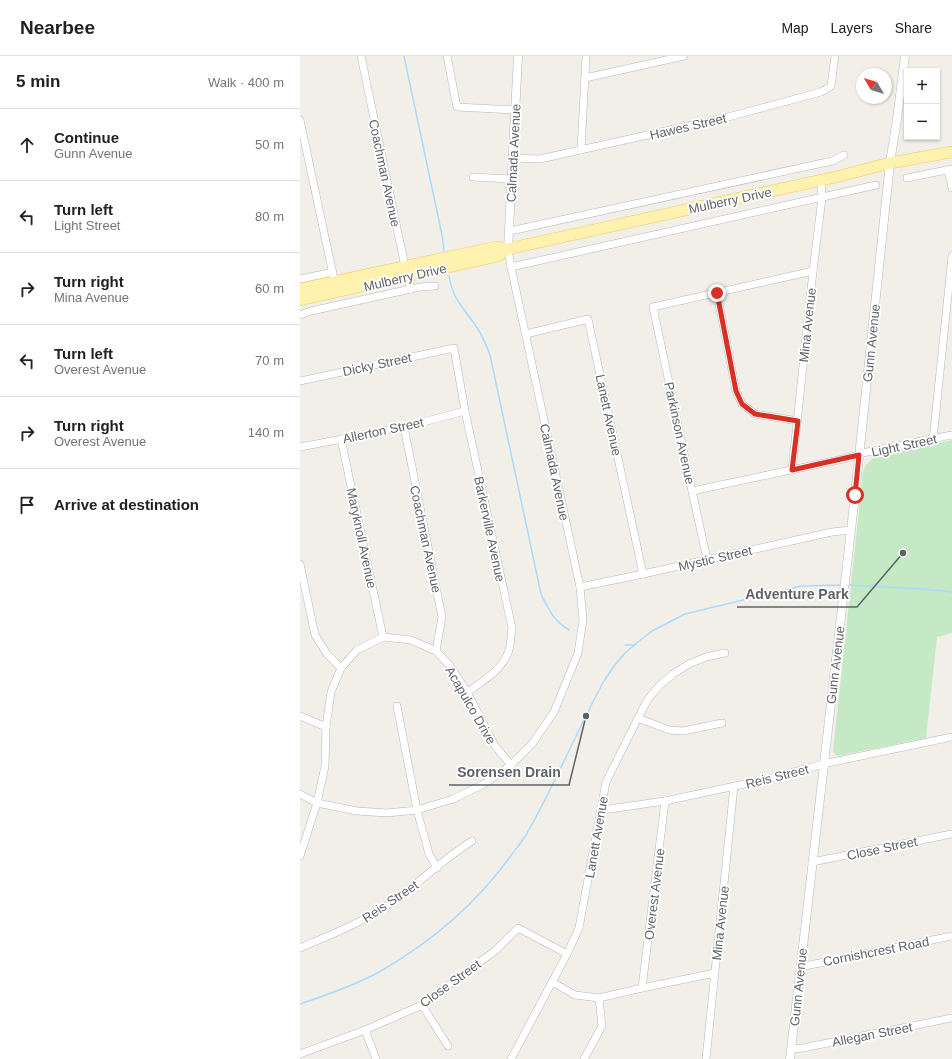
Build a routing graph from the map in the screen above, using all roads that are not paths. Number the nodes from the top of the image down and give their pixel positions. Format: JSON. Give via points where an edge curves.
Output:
{"nodes":[{"id":1,"x":361,"y":56,"type":"edge"},
{"id":2,"x":447,"y":56,"type":"edge"},
{"id":3,"x":518,"y":56,"type":"edge"},
{"id":4,"x":586,"y":56,"type":"edge"},
{"id":5,"x":684,"y":56,"type":"edge"},
{"id":6,"x":835,"y":56,"type":"edge"},
{"id":7,"x":905,"y":56,"type":"edge"},
{"id":8,"x":585,"y":78,"type":"junction"},
{"id":9,"x":516,"y":110,"type":"junction"},
{"id":10,"x":300,"y":120,"type":"edge"},
{"id":11,"x":581,"y":150,"type":"junction"},
{"id":12,"x":952,"y":152,"type":"edge"},
{"id":13,"x":844,"y":155,"type":"dead end"},
{"id":14,"x":513,"y":158,"type":"junction"},
{"id":15,"x":890,"y":163,"type":"junction"},
{"id":16,"x":950,"y":169,"type":"edge"},
{"id":17,"x":474,"y":177,"type":"dead end"},
{"id":18,"x":907,"y":178,"type":"dead end"},
{"id":19,"x":512,"y":179,"type":"junction"},
{"id":20,"x":821,"y":180,"type":"junction"},
{"id":21,"x":876,"y":185,"type":"dead end"},
{"id":22,"x":952,"y":188,"type":"edge"},
{"id":23,"x":822,"y":198,"type":"junction"},
{"id":24,"x":510,"y":231,"type":"junction"},
{"id":25,"x":508,"y":249,"type":"junction"},
{"id":26,"x":952,"y":256,"type":"edge"},
{"id":27,"x":511,"y":267,"type":"junction"},
{"id":28,"x":813,"y":271,"type":"junction"},
{"id":29,"x":406,"y":272,"type":"junction"},
{"id":30,"x":300,"y":279,"type":"edge"},
{"id":31,"x":335,"y":282,"type":"junction"},
{"id":32,"x":435,"y":286,"type":"dead end"},
{"id":33,"x":300,"y":289,"type":"edge"},
{"id":34,"x":411,"y":289,"type":"junction"},
{"id":35,"x":717,"y":293,"type":"junction"},
{"id":36,"x":300,"y":300,"type":"edge"},
{"id":37,"x":300,"y":315,"type":"edge"},
{"id":38,"x":526,"y":334,"type":"junction"},
{"id":39,"x":454,"y":348,"type":"joint"},
{"id":40,"x":300,"y":381,"type":"edge"},
{"id":41,"x":465,"y":411,"type":"junction"},
{"id":42,"x":798,"y":421,"type":"junction"},
{"id":43,"x":404,"y":427,"type":"junction"},
{"id":44,"x":952,"y":435,"type":"edge"},
{"id":45,"x":341,"y":439,"type":"junction"},
{"id":46,"x":933,"y":440,"type":"junction"},
{"id":47,"x":300,"y":447,"type":"edge"},
{"id":48,"x":859,"y":455,"type":"junction"},
{"id":49,"x":792,"y":470,"type":"junction"},
{"id":50,"x":692,"y":492,"type":"junction"},
{"id":51,"x":851,"y":530,"type":"junction"},
{"id":52,"x":707,"y":559,"type":"junction"},
{"id":53,"x":300,"y":564,"type":"edge"},
{"id":54,"x":643,"y":574,"type":"junction"},
{"id":55,"x":580,"y":587,"type":"junction"},
{"id":56,"x":383,"y":637,"type":"junction"},
{"id":57,"x":436,"y":651,"type":"junction"},
{"id":58,"x":725,"y":653,"type":"dead end"},
{"id":59,"x":341,"y":668,"type":"junction"},
{"id":60,"x":467,"y":692,"type":"junction"},
{"id":61,"x":397,"y":706,"type":"dead end"},
{"id":62,"x":300,"y":716,"type":"edge"},
{"id":63,"x":638,"y":718,"type":"junction"},
{"id":64,"x":722,"y":723,"type":"dead end"},
{"id":65,"x":326,"y":727,"type":"junction"},
{"id":66,"x":952,"y":737,"type":"edge"},
{"id":67,"x":823,"y":764,"type":"junction"},
{"id":68,"x":511,"y":765,"type":"junction"},
{"id":69,"x":734,"y":786,"type":"junction"},
{"id":70,"x":300,"y":794,"type":"edge"},
{"id":71,"x":665,"y":801,"type":"junction"},
{"id":72,"x":317,"y":803,"type":"junction"},
{"id":73,"x":417,"y":810,"type":"junction"},
{"id":74,"x":602,"y":810,"type":"junction"},
{"id":75,"x":952,"y":834,"type":"edge"},
{"id":76,"x":472,"y":841,"type":"dead end"},
{"id":77,"x":300,"y":856,"type":"edge"},
{"id":78,"x":812,"y":862,"type":"junction"},
{"id":79,"x":437,"y":868,"type":"junction"},
{"id":80,"x":952,"y":936,"type":"edge"},
{"id":81,"x":300,"y":948,"type":"edge"},
{"id":82,"x":567,"y":954,"type":"junction"},
{"id":83,"x":800,"y":967,"type":"junction"},
{"id":84,"x":715,"y":973,"type":"junction"},
{"id":85,"x":552,"y":982,"type":"junction"},
{"id":86,"x":642,"y":988,"type":"junction"},
{"id":87,"x":599,"y":998,"type":"junction"},
{"id":88,"x":422,"y":1005,"type":"junction"},
{"id":89,"x":952,"y":1018,"type":"edge"},
{"id":90,"x":365,"y":1030,"type":"junction"},
{"id":91,"x":448,"y":1046,"type":"dead end"},
{"id":92,"x":791,"y":1049,"type":"junction"},
{"id":93,"x":303,"y":1055,"type":"edge"},
{"id":94,"x":376,"y":1059,"type":"edge"},
{"id":95,"x":510,"y":1059,"type":"edge"},
{"id":96,"x":584,"y":1059,"type":"edge"},
{"id":97,"x":706,"y":1059,"type":"edge"},
{"id":98,"x":790,"y":1059,"type":"edge"}],
"edges":[{"from":1,"to":29,"type":"street","name":"Coachman Avenue"},
{"from":2,"to":9,"type":"street","via":[[457,107]]},
{"from":3,"to":9,"type":"street","name":"Calmada Avenue"},
{"from":4,"to":8,"type":"street"},
{"from":5,"to":8,"type":"street"},
{"from":6,"to":11,"type":"street","name":"Hawes Street","via":[[831,86],[820,92],[728,117]]},
{"from":7,"to":15,"type":"street","name":"Gunn Avenue"},
{"from":8,"to":11,"type":"street"},
{"from":9,"to":14,"type":"street","name":"Calmada Avenue"},
{"from":10,"to":31,"type":"street"},
{"from":11,"to":14,"type":"street","name":"Hawes Street","via":[[540,159]]},
{"from":12,"to":15,"type":"main road","name":"Mulberry Drive"},
{"from":13,"to":24,"type":"street","via":[[832,161]]},
{"from":14,"to":19,"type":"street","name":"Calmada Avenue"},
{"from":15,"to":20,"type":"main road","name":"Mulberry Drive"},
{"from":15,"to":48,"type":"street","name":"Gunn Avenue"},
{"from":16,"to":18,"type":"street"},
{"from":16,"to":22,"type":"street"},
{"from":17,"to":19,"type":"street"},
{"from":19,"to":24,"type":"street","name":"Calmada Avenue"},
{"from":20,"to":23,"type":"street","name":"Mina Avenue"},
{"from":20,"to":25,"type":"main road","name":"Mulberry Drive"},
{"from":21,"to":23,"type":"street","name":"Mulberry Drive"},
{"from":23,"to":27,"type":"street","name":"Mulberry Drive"},
{"from":23,"to":28,"type":"street","name":"Mina Avenue"},
{"from":24,"to":25,"type":"street","name":"Calmada Avenue"},
{"from":25,"to":27,"type":"street","name":"Calmada Avenue"},
{"from":25,"to":29,"type":"main road","name":"Mulberry Drive","via":[[498,256]]},
{"from":26,"to":46,"type":"street"},
{"from":27,"to":38,"type":"street","name":"Calmada Avenue"},
{"from":28,"to":35,"type":"street"},
{"from":28,"to":42,"type":"street","name":"Mina Avenue"},
{"from":29,"to":31,"type":"main road","name":"Mulberry Drive"},
{"from":29,"to":34,"type":"street","name":"Coachman Avenue"},
{"from":30,"to":31,"type":"street"},
{"from":31,"to":33,"type":"main road","name":"Mulberry Drive"},
{"from":31,"to":36,"type":"main road","name":"Mulberry Drive"},
{"from":32,"to":34,"type":"street"},
{"from":34,"to":37,"type":"street"},
{"from":35,"to":42,"type":"street","via":[[736,391],[742,404],[755,414]]},
{"from":35,"to":50,"type":"street","name":"Parkinson Avenue","via":[[653,307]]},
{"from":38,"to":54,"type":"street","name":"Lanett Avenue","via":[[588,319]]},
{"from":38,"to":55,"type":"street","name":"Calmada Avenue"},
{"from":39,"to":40,"type":"street","name":"Dicky Street"},
{"from":39,"to":41,"type":"street","name":"Barkerville Avenue"},
{"from":41,"to":43,"type":"street","name":"Allerton Street"},
{"from":41,"to":60,"type":"street","name":"Barkerville Avenue","via":[[512,628],[509,650],[502,664],[491,676]]},
{"from":42,"to":49,"type":"street","name":"Mina Avenue"},
{"from":43,"to":45,"type":"street","name":"Allerton Street"},
{"from":43,"to":57,"type":"street","name":"Coachman Avenue","via":[[442,616]]},
{"from":44,"to":46,"type":"street","name":"Light Street"},
{"from":45,"to":47,"type":"street","name":"Allerton Street"},
{"from":45,"to":56,"type":"street","name":"Maryknoll Avenue"},
{"from":46,"to":48,"type":"street","name":"Light Street"},
{"from":48,"to":49,"type":"street","name":"Light Street"},
{"from":48,"to":51,"type":"street","name":"Gunn Avenue"},
{"from":49,"to":50,"type":"street","name":"Light Street"},
{"from":50,"to":52,"type":"street","name":"Parkinson Avenue"},
{"from":51,"to":52,"type":"street","name":"Mystic Street"},
{"from":51,"to":67,"type":"street","name":"Gunn Avenue"},
{"from":52,"to":54,"type":"street","name":"Mystic Street"},
{"from":53,"to":59,"type":"street","via":[[315,635],[327,654]]},
{"from":54,"to":55,"type":"street","name":"Mystic Street"},
{"from":55,"to":68,"type":"street","name":"Calmada Avenue","via":[[583,620],[578,653],[554,712],[532,744]]},
{"from":56,"to":57,"type":"street","name":"Acapulco Drive","via":[[411,640]]},
{"from":56,"to":59,"type":"street","via":[[358,650]]},
{"from":57,"to":60,"type":"street","name":"Acapulco Drive","via":[[450,666]]},
{"from":58,"to":63,"type":"street","name":"Lanett Avenue","via":[[706,657],[673,674],[648,699]]},
{"from":59,"to":65,"type":"street","via":[[331,692]]},
{"from":60,"to":68,"type":"street","name":"Acapulco Drive","via":[[495,746]]},
{"from":61,"to":73,"type":"street"},
{"from":62,"to":65,"type":"street"},
{"from":63,"to":64,"type":"street","via":[[669,730],[683,731]]},
{"from":63,"to":74,"type":"street","name":"Lanett Avenue","via":[[606,782]]},
{"from":65,"to":72,"type":"street","via":[[325,766]]},
{"from":66,"to":67,"type":"street","name":"Reis Street"},
{"from":67,"to":69,"type":"street","name":"Reis Street"},
{"from":67,"to":78,"type":"street","name":"Gunn Avenue"},
{"from":68,"to":73,"type":"street","name":"Calmada Avenue","via":[[484,784],[453,799]]},
{"from":69,"to":71,"type":"street","name":"Reis Street"},
{"from":69,"to":84,"type":"street","name":"Mina Avenue"},
{"from":70,"to":72,"type":"street","name":"Calmada Avenue"},
{"from":71,"to":74,"type":"street","name":"Reis Street"},
{"from":71,"to":86,"type":"street","name":"Overest Avenue"},
{"from":72,"to":73,"type":"street","name":"Calmada Avenue","via":[[357,811],[387,813]]},
{"from":72,"to":77,"type":"street"},
{"from":73,"to":79,"type":"street","via":[[429,854]]},
{"from":74,"to":82,"type":"street","name":"Lanett Avenue","via":[[579,928]]},
{"from":75,"to":78,"type":"street","name":"Close Street"},
{"from":76,"to":79,"type":"street","name":"Reis Street"},
{"from":78,"to":83,"type":"street","name":"Gunn Avenue"},
{"from":79,"to":81,"type":"street","name":"Reis Street","via":[[394,901],[359,923]]},
{"from":80,"to":83,"type":"street","name":"Cornishcrest Road"},
{"from":82,"to":85,"type":"street","name":"Lanett Avenue"},
{"from":82,"to":88,"type":"street","name":"Close Street","via":[[518,928],[496,950]]},
{"from":83,"to":92,"type":"street","name":"Gunn Avenue"},
{"from":84,"to":86,"type":"street"},
{"from":84,"to":97,"type":"street","name":"Mina Avenue"},
{"from":85,"to":87,"type":"street","via":[[575,995]]},
{"from":85,"to":95,"type":"street","name":"Lanett Avenue"},
{"from":86,"to":87,"type":"street"},
{"from":87,"to":96,"type":"street","via":[[602,1026]]},
{"from":88,"to":90,"type":"street","name":"Close Street"},
{"from":88,"to":91,"type":"street"},
{"from":89,"to":92,"type":"street","name":"Allegan Street"},
{"from":90,"to":93,"type":"street","name":"Close Street"},
{"from":90,"to":94,"type":"street"},
{"from":92,"to":98,"type":"street","name":"Gunn Avenue"}]}
